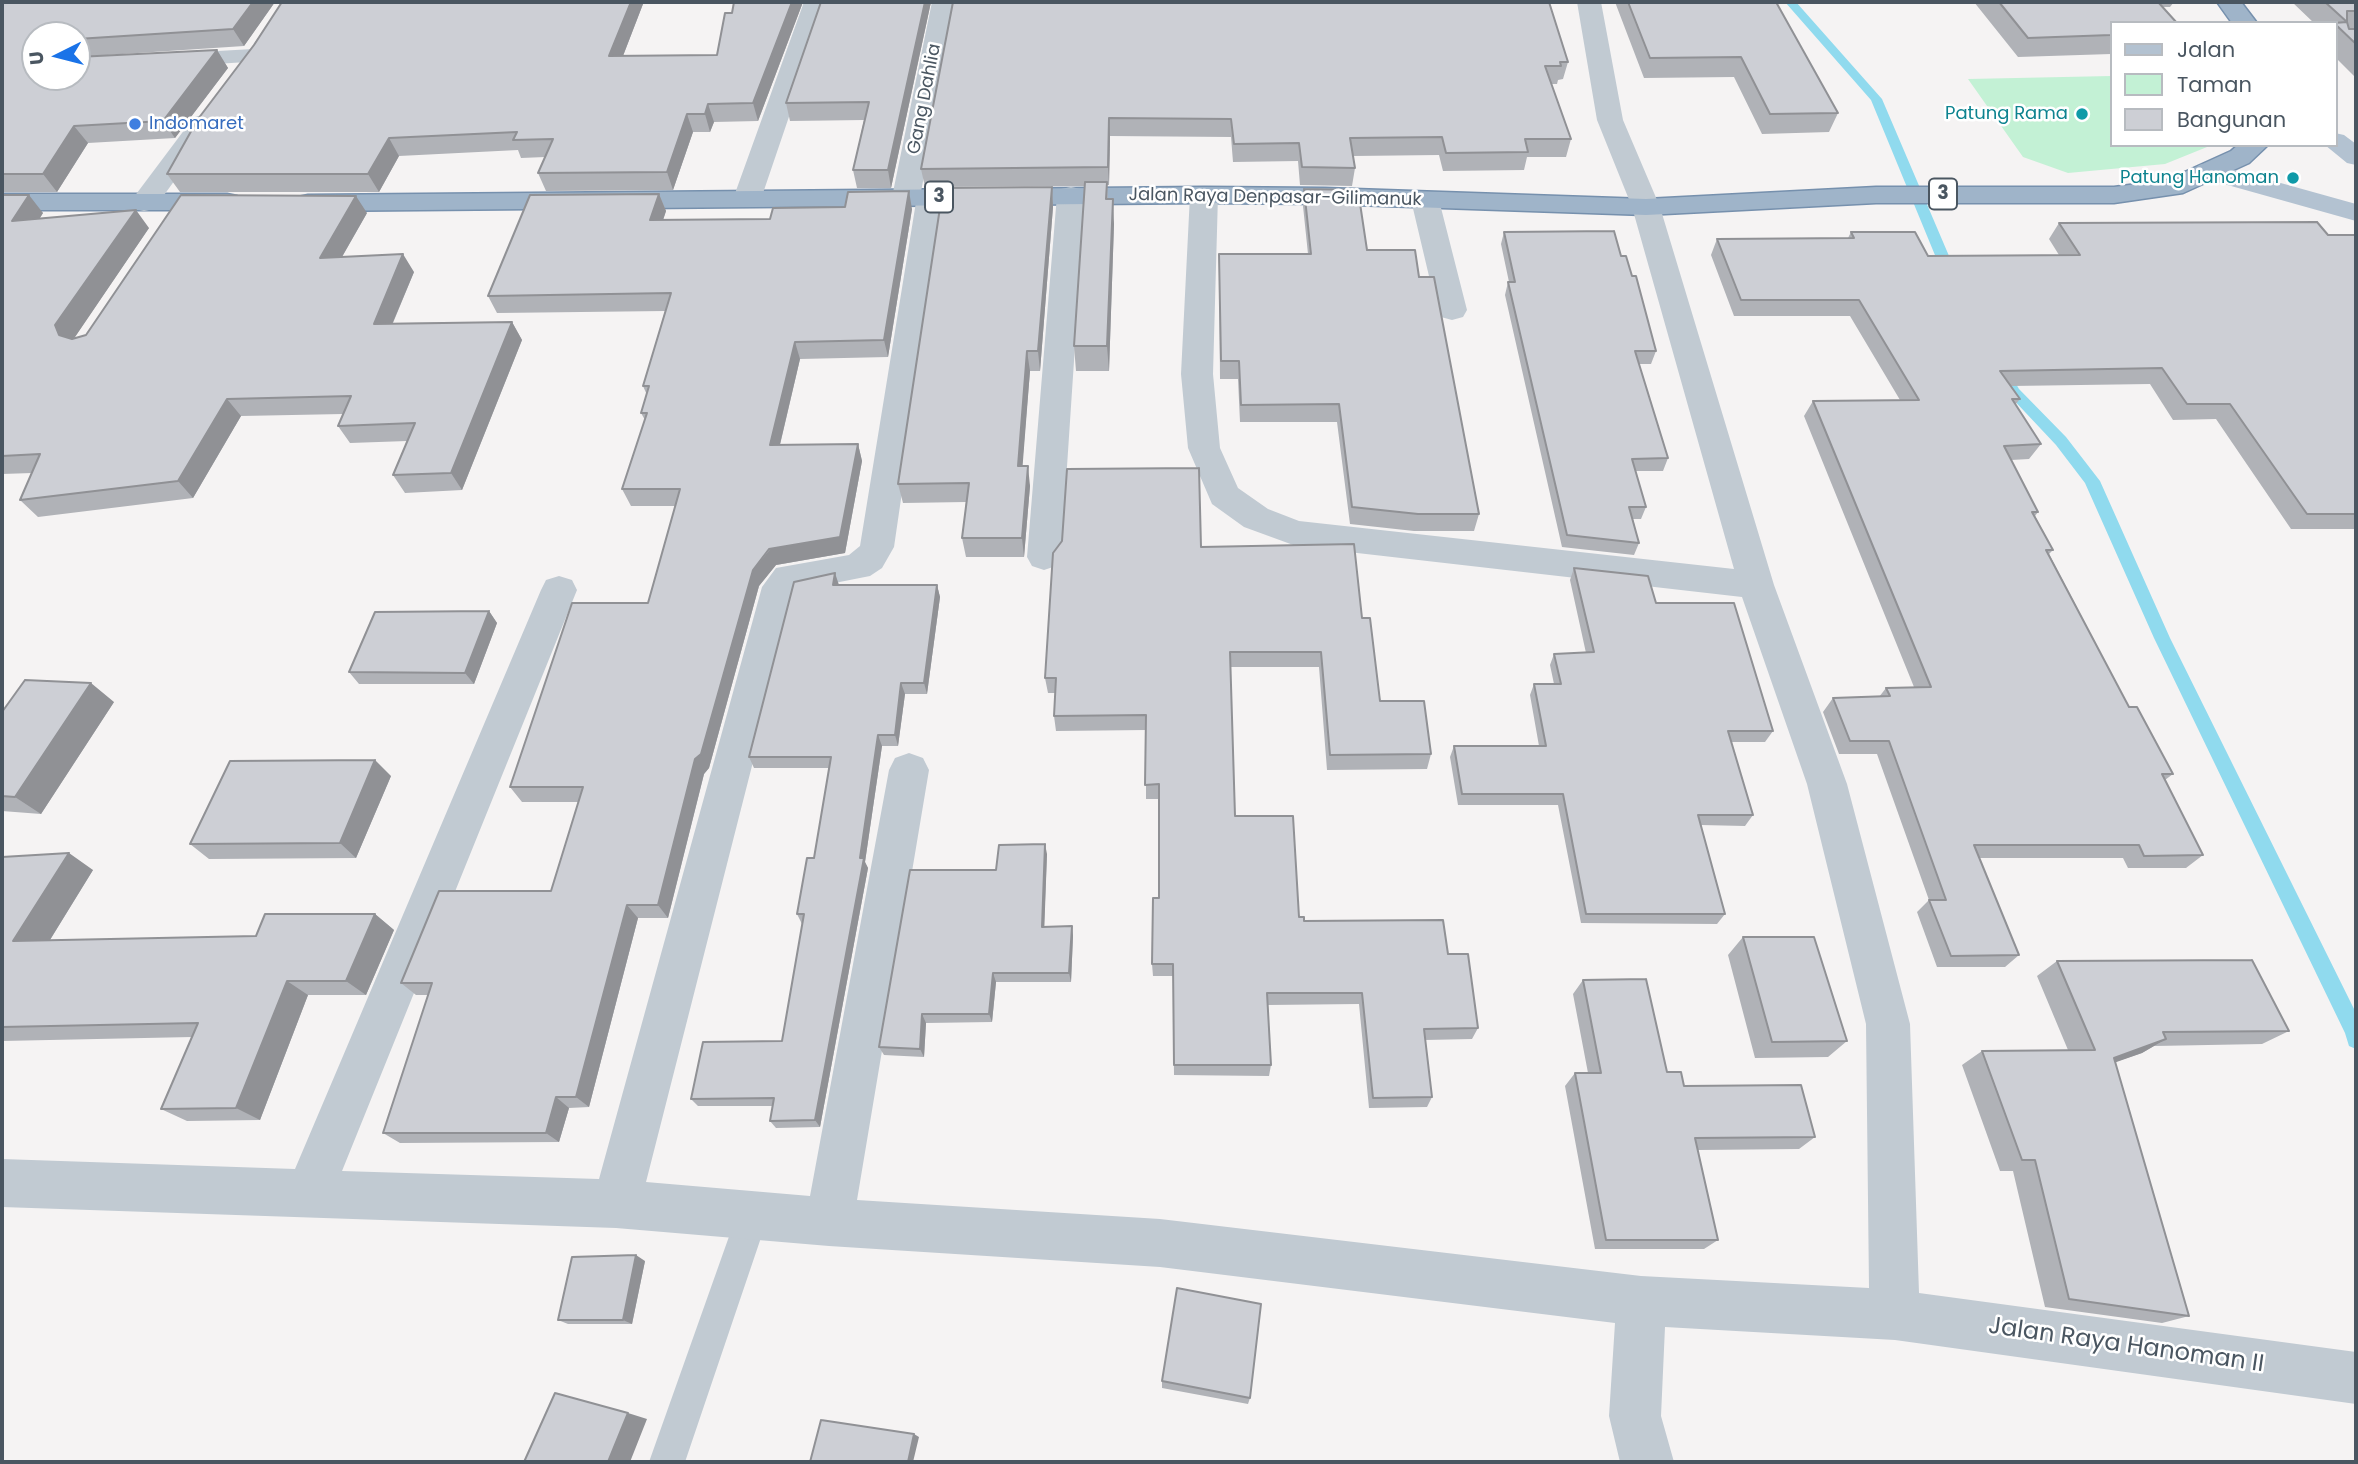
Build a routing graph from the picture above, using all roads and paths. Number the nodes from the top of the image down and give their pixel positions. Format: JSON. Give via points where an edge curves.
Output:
{"nodes":[{"id":1,"x":816,"y":2,"type":"edge"},
{"id":2,"x":944,"y":2,"type":"edge"},
{"id":3,"x":1589,"y":2,"type":"edge"},
{"id":4,"x":2229,"y":2,"type":"edge"},
{"id":5,"x":2243,"y":21,"type":"edge"},
{"id":6,"x":267,"y":34,"type":"edge"},
{"id":7,"x":253,"y":56,"type":"junction"},
{"id":8,"x":91,"y":65,"type":"edge"},
{"id":9,"x":237,"y":77,"type":"edge"},
{"id":10,"x":214,"y":108,"type":"edge"},
{"id":11,"x":2337,"y":143,"type":"edge"},
{"id":12,"x":2252,"y":147,"type":"edge"},
{"id":13,"x":2356,"y":157,"type":"edge"},
{"id":14,"x":2209,"y":171,"type":"junction"},
{"id":15,"x":1071,"y":195,"type":"junction"},
{"id":16,"x":1204,"y":195,"type":"junction"},
{"id":17,"x":919,"y":197,"type":"junction"},
{"id":18,"x":747,"y":199,"type":"junction"},
{"id":19,"x":1425,"y":200,"type":"junction"},
{"id":20,"x":2,"y":202,"type":"edge"},
{"id":21,"x":144,"y":202,"type":"junction"},
{"id":22,"x":184,"y":202,"type":"junction"},
{"id":23,"x":1646,"y":207,"type":"junction"},
{"id":24,"x":2356,"y":213,"type":"edge"},
{"id":25,"x":162,"y":234,"type":"edge"},
{"id":26,"x":1452,"y":310,"type":"dead end"},
{"id":27,"x":1044,"y":557,"type":"dead end"},
{"id":28,"x":1756,"y":585,"type":"junction"},
{"id":29,"x":559,"y":590,"type":"dead end"},
{"id":30,"x":909,"y":770,"type":"dead end"},
{"id":31,"x":2,"y":1182,"type":"edge"},
{"id":32,"x":309,"y":1193,"type":"junction"},
{"id":33,"x":616,"y":1204,"type":"junction"},
{"id":34,"x":753,"y":1214,"type":"junction"},
{"id":35,"x":829,"y":1222,"type":"junction"},
{"id":36,"x":1640,"y":1301,"type":"junction"},
{"id":37,"x":1895,"y":1315,"type":"junction"},
{"id":38,"x":2356,"y":1378,"type":"edge"},
{"id":39,"x":667,"y":1462,"type":"edge"},
{"id":40,"x":1647,"y":1462,"type":"edge"}],
"edges":[{"from":1,"to":18,"type":"street"},
{"from":2,"to":17,"type":"street","name":"Gang Dahlia"},
{"from":3,"to":23,"type":"street","via":[[1610,120]]},
{"from":4,"to":5,"type":"highway"},
{"from":6,"to":7,"type":"street"},
{"from":7,"to":8,"type":"street"},
{"from":7,"to":9,"type":"street"},
{"from":10,"to":21,"type":"street"},
{"from":11,"to":13,"type":"main road"},
{"from":12,"to":14,"type":"highway","number":"3"},
{"from":14,"to":23,"type":"highway","name":"Jalan Raya Denpasar-Gilimanuk","number":"3","via":[[2173,187],[2114,195],[1875,195]]},
{"from":14,"to":24,"type":"main road"},
{"from":15,"to":16,"type":"highway","name":"Jalan Raya Denpasar-Gilimanuk","number":"3"},
{"from":15,"to":17,"type":"highway","name":"Jalan Raya Denpasar-Gilimanuk","number":"3"},
{"from":15,"to":27,"type":"street"},
{"from":16,"to":19,"type":"highway","name":"Jalan Raya Denpasar-Gilimanuk","number":"3"},
{"from":16,"to":28,"type":"street","via":[[1198,374],[1204,448],[1224,495],[1256,518],[1296,533]]},
{"from":17,"to":18,"type":"highway","name":"Jalan Raya Denpasar-Gilimanuk","number":"3"},
{"from":17,"to":33,"type":"street","name":"Gang Dahlia","via":[[877,547],[858,567],[789,578],[780,587]]},
{"from":18,"to":22,"type":"highway","name":"Jalan Raya Denpasar-Gilimanuk","number":"3"},
{"from":19,"to":23,"type":"highway","name":"Jalan Raya Denpasar-Gilimanuk","number":"3"},
{"from":19,"to":26,"type":"street"},
{"from":20,"to":21,"type":"highway","name":"Jalan Raya Denpasar-Gilimanuk","number":"3"},
{"from":21,"to":22,"type":"highway","name":"Jalan Raya Denpasar-Gilimanuk","number":"3"},
{"from":22,"to":25,"type":"street"},
{"from":23,"to":28,"type":"street"},
{"from":28,"to":37,"type":"street","via":[[1827,784],[1888,1024]]},
{"from":29,"to":32,"type":"street"},
{"from":30,"to":35,"type":"street"},
{"from":31,"to":32,"type":"street","name":"Jalan Raya Hanoman II"},
{"from":32,"to":33,"type":"street","name":"Jalan Raya Hanoman II"},
{"from":33,"to":34,"type":"street","name":"Jalan Raya Hanoman II"},
{"from":34,"to":35,"type":"street","name":"Jalan Raya Hanoman II"},
{"from":34,"to":39,"type":"lane"},
{"from":35,"to":36,"type":"street","name":"Jalan Raya Hanoman II","via":[[1160,1243]]},
{"from":36,"to":37,"type":"street","name":"Jalan Raya Hanoman II"},
{"from":36,"to":40,"type":"street","via":[[1635,1416]]},
{"from":37,"to":38,"type":"street","name":"Jalan Raya Hanoman II"}]}
